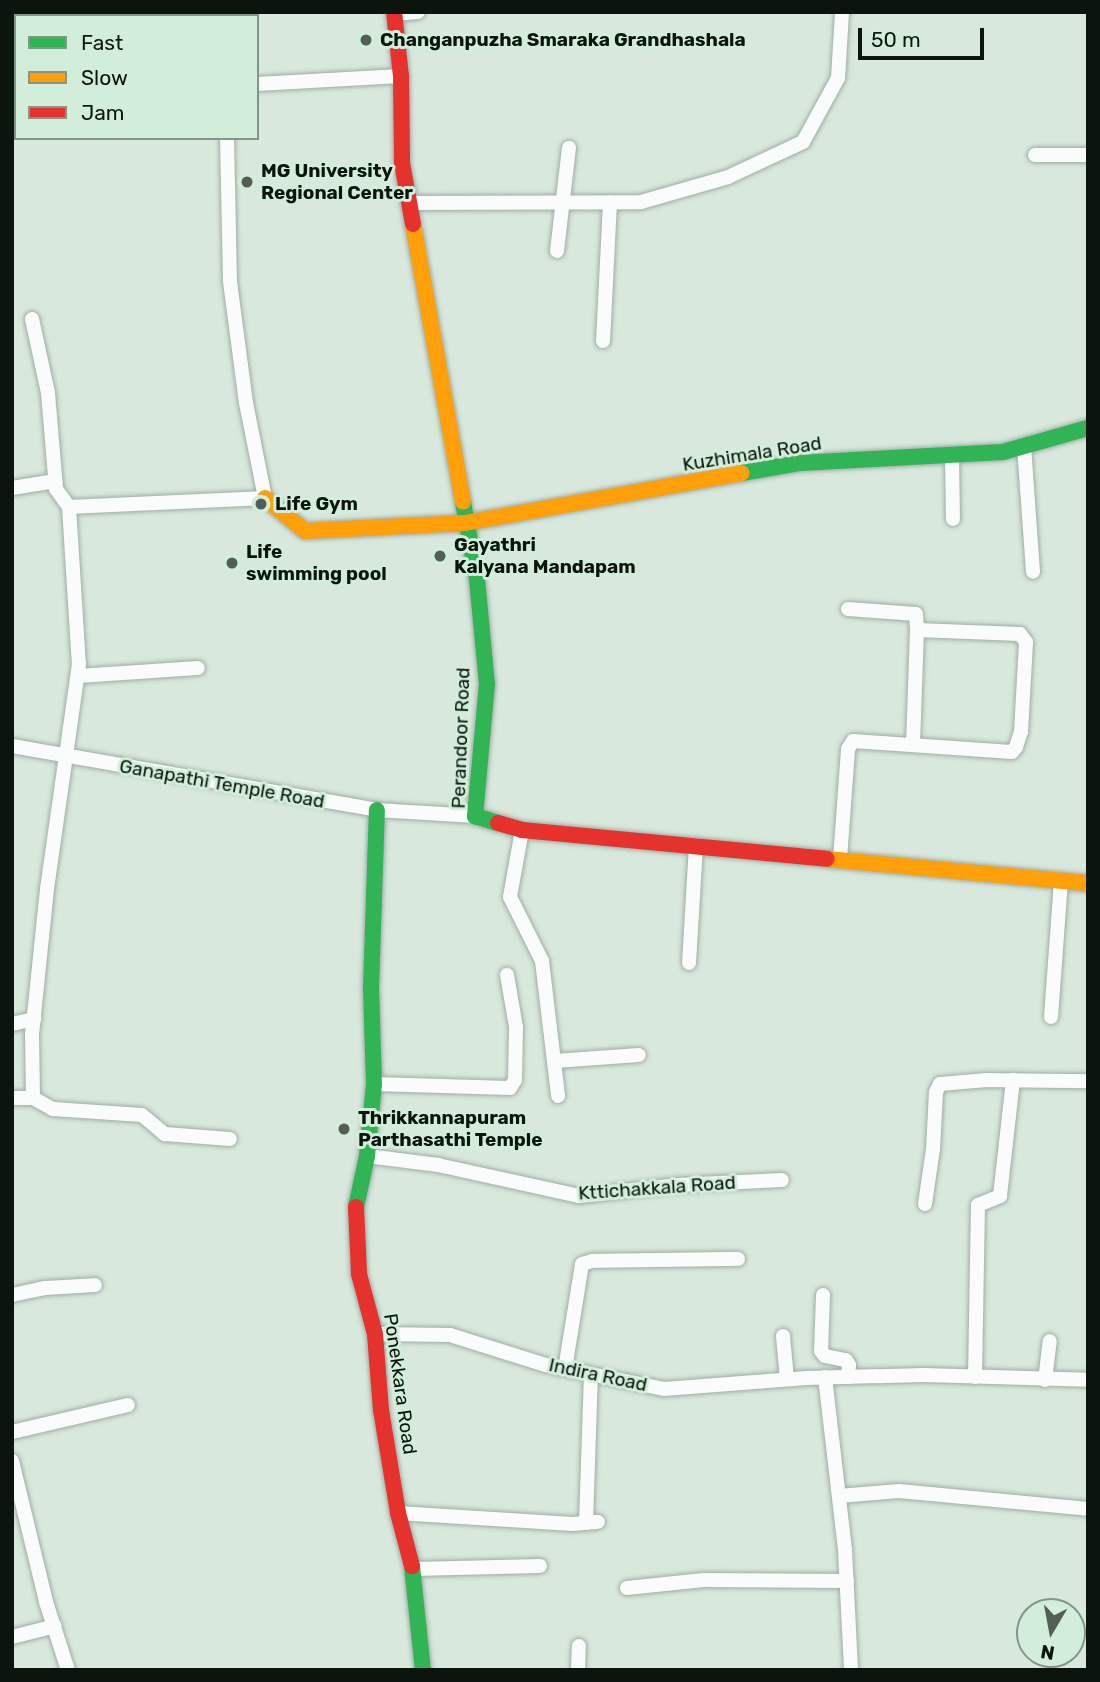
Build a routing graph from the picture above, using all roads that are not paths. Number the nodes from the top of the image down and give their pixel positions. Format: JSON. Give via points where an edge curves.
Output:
{"nodes":[{"id":1,"x":418,"y":12,"type":"edge"},
{"id":2,"x":842,"y":12,"type":"edge"},
{"id":3,"x":394,"y":13,"type":"edge"},
{"id":4,"x":401,"y":76,"type":"junction"},
{"id":5,"x":259,"y":84,"type":"edge"},
{"id":6,"x":227,"y":140,"type":"edge"},
{"id":7,"x":569,"y":148,"type":"dead end"},
{"id":8,"x":1035,"y":155,"type":"dead end"},
{"id":9,"x":1088,"y":155,"type":"edge"},
{"id":10,"x":562,"y":202,"type":"junction"},
{"id":11,"x":610,"y":202,"type":"junction"},
{"id":12,"x":409,"y":203,"type":"junction"},
{"id":13,"x":557,"y":251,"type":"dead end"},
{"id":14,"x":32,"y":319,"type":"dead end"},
{"id":15,"x":603,"y":341,"type":"dead end"},
{"id":16,"x":1088,"y":428,"type":"edge"},
{"id":17,"x":1024,"y":446,"type":"junction"},
{"id":18,"x":952,"y":456,"type":"junction"},
{"id":19,"x":55,"y":481,"type":"junction"},
{"id":20,"x":12,"y":488,"type":"edge"},
{"id":21,"x":265,"y":498,"type":"junction"},
{"id":22,"x":69,"y":507,"type":"junction"},
{"id":23,"x":953,"y":519,"type":"dead end"},
{"id":24,"x":465,"y":523,"type":"junction"},
{"id":25,"x":1033,"y":572,"type":"dead end"},
{"id":26,"x":848,"y":609,"type":"dead end"},
{"id":27,"x":916,"y":630,"type":"junction"},
{"id":28,"x":198,"y":668,"type":"dead end"},
{"id":29,"x":78,"y":676,"type":"junction"},
{"id":30,"x":913,"y":744,"type":"junction"},
{"id":31,"x":12,"y":746,"type":"edge"},
{"id":32,"x":67,"y":757,"type":"junction"},
{"id":33,"x":377,"y":810,"type":"junction"},
{"id":34,"x":475,"y":816,"type":"junction"},
{"id":35,"x":522,"y":830,"type":"junction"},
{"id":36,"x":696,"y":845,"type":"junction"},
{"id":37,"x":840,"y":859,"type":"junction"},
{"id":38,"x":1061,"y":882,"type":"junction"},
{"id":39,"x":1088,"y":883,"type":"edge"},
{"id":40,"x":689,"y":963,"type":"dead end"},
{"id":41,"x":507,"y":975,"type":"dead end"},
{"id":42,"x":1051,"y":1017,"type":"dead end"},
{"id":43,"x":34,"y":1019,"type":"junction"},
{"id":44,"x":12,"y":1024,"type":"edge"},
{"id":45,"x":639,"y":1055,"type":"dead end"},
{"id":46,"x":555,"y":1061,"type":"junction"},
{"id":47,"x":1013,"y":1080,"type":"junction"},
{"id":48,"x":1088,"y":1081,"type":"edge"},
{"id":49,"x":374,"y":1084,"type":"junction"},
{"id":50,"x":558,"y":1096,"type":"dead end"},
{"id":51,"x":12,"y":1098,"type":"edge"},
{"id":52,"x":33,"y":1098,"type":"junction"},
{"id":53,"x":230,"y":1139,"type":"dead end"},
{"id":54,"x":367,"y":1156,"type":"junction"},
{"id":55,"x":782,"y":1180,"type":"dead end"},
{"id":56,"x":925,"y":1204,"type":"dead end"},
{"id":57,"x":738,"y":1259,"type":"dead end"},
{"id":58,"x":94,"y":1285,"type":"dead end"},
{"id":59,"x":12,"y":1295,"type":"edge"},
{"id":60,"x":823,"y":1295,"type":"dead end"},
{"id":61,"x":375,"y":1334,"type":"junction"},
{"id":62,"x":783,"y":1336,"type":"dead end"},
{"id":63,"x":1050,"y":1341,"type":"dead end"},
{"id":64,"x":565,"y":1369,"type":"junction"},
{"id":65,"x":591,"y":1375,"type":"junction"},
{"id":66,"x":825,"y":1377,"type":"junction"},
{"id":67,"x":848,"y":1377,"type":"junction"},
{"id":68,"x":975,"y":1377,"type":"junction"},
{"id":69,"x":787,"y":1380,"type":"junction"},
{"id":70,"x":1045,"y":1380,"type":"junction"},
{"id":71,"x":1088,"y":1380,"type":"edge"},
{"id":72,"x":128,"y":1405,"type":"dead end"},
{"id":73,"x":12,"y":1433,"type":"edge"},
{"id":74,"x":12,"y":1461,"type":"edge"},
{"id":75,"x":839,"y":1496,"type":"junction"},
{"id":76,"x":1088,"y":1509,"type":"edge"},
{"id":77,"x":398,"y":1513,"type":"junction"},
{"id":78,"x":540,"y":1566,"type":"dead end"},
{"id":79,"x":413,"y":1569,"type":"junction"},
{"id":80,"x":847,"y":1581,"type":"junction"},
{"id":81,"x":627,"y":1588,"type":"dead end"},
{"id":82,"x":55,"y":1626,"type":"junction"},
{"id":83,"x":12,"y":1637,"type":"edge"},
{"id":84,"x":579,"y":1646,"type":"dead end"},
{"id":85,"x":68,"y":1670,"type":"edge"},
{"id":86,"x":423,"y":1670,"type":"edge"},
{"id":87,"x":578,"y":1670,"type":"edge"},
{"id":88,"x":851,"y":1670,"type":"edge"}],
"edges":[{"from":1,"to":3,"type":"street"},
{"from":2,"to":11,"type":"street","via":[[838,78],[803,142],[728,177],[641,202]]},
{"from":3,"to":4,"type":"street","name":"Perandoor Road"},
{"from":4,"to":5,"type":"street"},
{"from":4,"to":12,"type":"street","name":"Perandoor Road","via":[[402,163]]},
{"from":6,"to":21,"type":"street","via":[[230,281],[246,403]]},
{"from":7,"to":10,"type":"street"},
{"from":8,"to":9,"type":"street"},
{"from":10,"to":11,"type":"street"},
{"from":10,"to":12,"type":"street"},
{"from":10,"to":13,"type":"street"},
{"from":11,"to":15,"type":"street"},
{"from":12,"to":24,"type":"street","name":"Perandoor Road"},
{"from":14,"to":19,"type":"street","via":[[48,393]]},
{"from":16,"to":17,"type":"street","name":"Kuzhimala Road"},
{"from":17,"to":18,"type":"street","name":"Kuzhimala Road"},
{"from":17,"to":25,"type":"street"},
{"from":18,"to":23,"type":"street"},
{"from":18,"to":24,"type":"street","name":"Kuzhimala Road","via":[[800,463]]},
{"from":19,"to":20,"type":"street"},
{"from":19,"to":22,"type":"street"},
{"from":21,"to":22,"type":"street"},
{"from":21,"to":24,"type":"street","name":"Kuzhimala Road","via":[[305,531]]},
{"from":22,"to":29,"type":"street"},
{"from":24,"to":34,"type":"street","name":"Perandoor Road","via":[[477,579],[486,673]]},
{"from":26,"to":27,"type":"street","via":[[916,614]]},
{"from":27,"to":30,"type":"street"},
{"from":27,"to":30,"type":"street","via":[[1012,632],[1026,642],[1021,732],[1012,752]]},
{"from":28,"to":29,"type":"street"},
{"from":29,"to":32,"type":"street"},
{"from":30,"to":37,"type":"street","via":[[850,744]]},
{"from":31,"to":32,"type":"street","name":"Ganapathi Temple Road"},
{"from":32,"to":33,"type":"street","name":"Ganapathi Temple Road"},
{"from":32,"to":43,"type":"street"},
{"from":33,"to":34,"type":"street","name":"Ganapathi Temple Road"},
{"from":33,"to":49,"type":"street","name":"Ponekkara Road","via":[[371,988]]},
{"from":34,"to":35,"type":"street","name":"Perandoor Road"},
{"from":35,"to":36,"type":"street","name":"Perandoor Road"},
{"from":35,"to":46,"type":"street","via":[[510,897],[542,961]]},
{"from":36,"to":37,"type":"street","name":"Perandoor Road"},
{"from":36,"to":40,"type":"street"},
{"from":37,"to":38,"type":"street","name":"Perandoor Road"},
{"from":38,"to":39,"type":"street","name":"Perandoor Road"},
{"from":38,"to":42,"type":"street"},
{"from":41,"to":49,"type":"street","via":[[516,1027],[515,1080],[510,1088]]},
{"from":43,"to":44,"type":"street"},
{"from":43,"to":52,"type":"street"},
{"from":45,"to":46,"type":"street"},
{"from":46,"to":50,"type":"street"},
{"from":47,"to":48,"type":"street"},
{"from":47,"to":56,"type":"street","via":[[940,1084]]},
{"from":47,"to":68,"type":"street","via":[[1000,1196],[978,1205]]},
{"from":49,"to":54,"type":"street","name":"Ponekkara Road"},
{"from":51,"to":52,"type":"street"},
{"from":52,"to":53,"type":"street","via":[[53,1109],[142,1115],[165,1134]]},
{"from":54,"to":55,"type":"street","name":"Kttichakkala Road","via":[[438,1165],[579,1196]]},
{"from":54,"to":61,"type":"street","name":"Ponekkara Road","via":[[356,1203],[359,1274]]},
{"from":57,"to":64,"type":"street","via":[[582,1264]]},
{"from":58,"to":59,"type":"street"},
{"from":60,"to":67,"type":"street","via":[[821,1351],[846,1360]]},
{"from":61,"to":64,"type":"street","name":"Indira Road","via":[[450,1335]]},
{"from":61,"to":77,"type":"street","name":"Ponekkara Road","via":[[381,1410]]},
{"from":62,"to":69,"type":"street"},
{"from":63,"to":70,"type":"street"},
{"from":64,"to":65,"type":"street","name":"Indira Road"},
{"from":65,"to":69,"type":"street","name":"Indira Road","via":[[664,1389]]},
{"from":65,"to":77,"type":"street","via":[[592,1522]]},
{"from":66,"to":67,"type":"street","name":"Indira Road"},
{"from":66,"to":69,"type":"street","name":"Indira Road"},
{"from":66,"to":75,"type":"street"},
{"from":67,"to":68,"type":"street","name":"Indira Road"},
{"from":68,"to":70,"type":"street","name":"Indira Road"},
{"from":70,"to":71,"type":"street","name":"Indira Road"},
{"from":72,"to":73,"type":"street"},
{"from":74,"to":82,"type":"street"},
{"from":75,"to":76,"type":"street","via":[[899,1491]]},
{"from":75,"to":80,"type":"street"},
{"from":77,"to":79,"type":"street","name":"Ponekkara Road"},
{"from":78,"to":79,"type":"street"},
{"from":79,"to":86,"type":"street","name":"Ponekkara Road"},
{"from":80,"to":81,"type":"street","via":[[704,1580]]},
{"from":80,"to":88,"type":"street"},
{"from":82,"to":83,"type":"street"},
{"from":82,"to":85,"type":"street"},
{"from":84,"to":87,"type":"street"}]}
